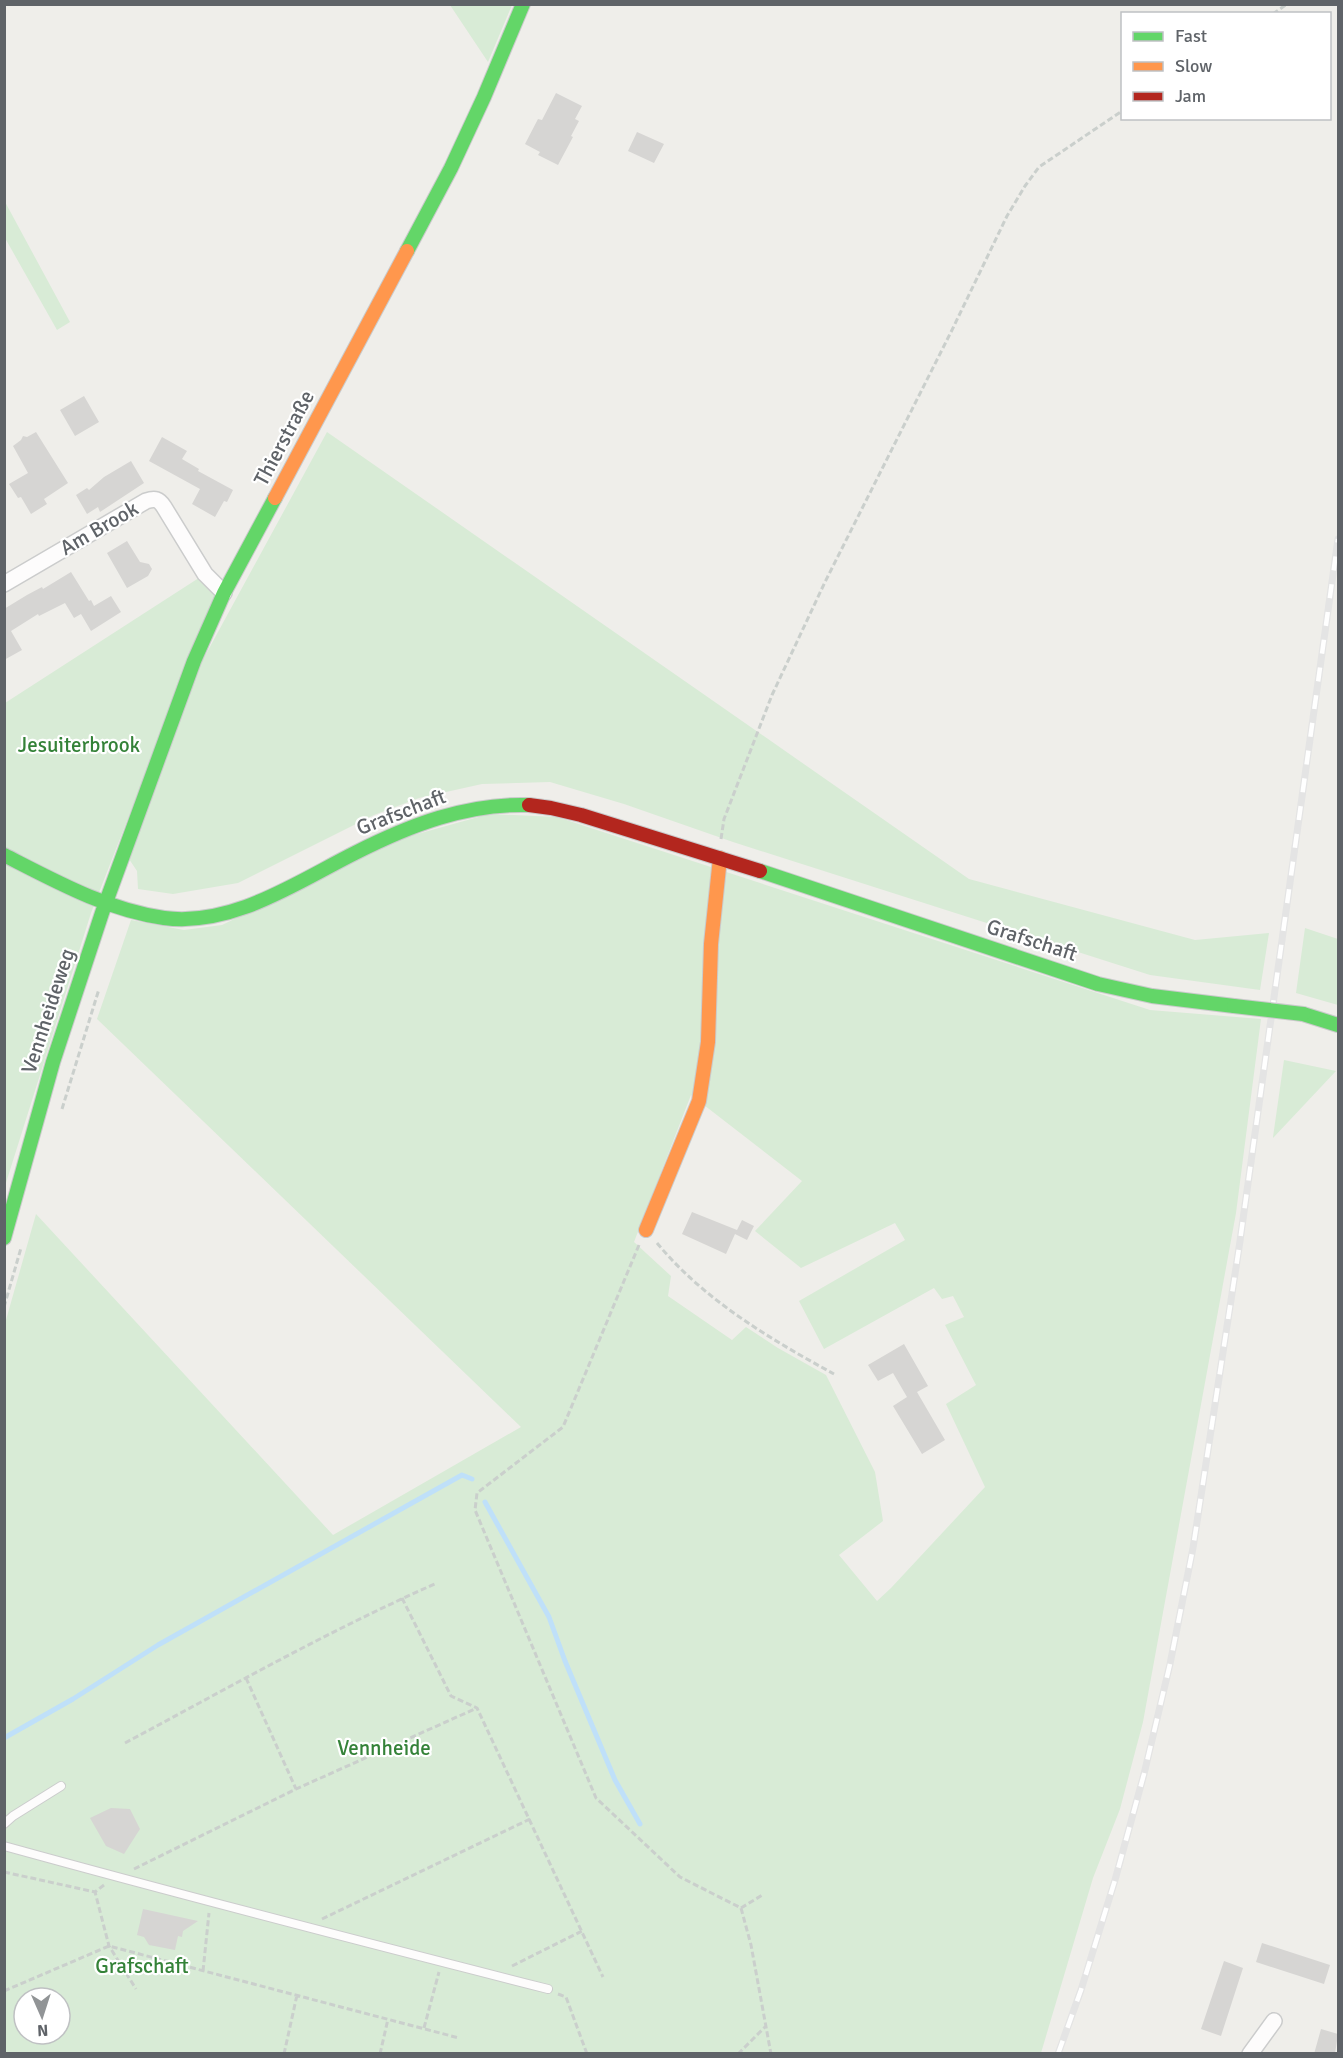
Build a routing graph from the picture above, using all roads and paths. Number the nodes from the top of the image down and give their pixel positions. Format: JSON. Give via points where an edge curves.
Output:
{"nodes":[{"id":1,"x":524,"y":4,"type":"edge"},
{"id":2,"x":1121,"y":112,"type":"edge"},
{"id":3,"x":4,"y":584,"type":"edge"},
{"id":4,"x":224,"y":593,"type":"junction"},
{"id":5,"x":723,"y":824,"type":"dead end"},
{"id":6,"x":4,"y":855,"type":"edge"},
{"id":7,"x":720,"y":858,"type":"junction"},
{"id":8,"x":106,"y":902,"type":"junction"},
{"id":9,"x":100,"y":985,"type":"dead end"},
{"id":10,"x":1338,"y":1025,"type":"edge"},
{"id":11,"x":59,"y":1117,"type":"dead end"},
{"id":12,"x":646,"y":1230,"type":"junction"},
{"id":13,"x":4,"y":1238,"type":"edge"},
{"id":14,"x":24,"y":1240,"type":"dead end"},
{"id":15,"x":4,"y":1307,"type":"edge"},
{"id":16,"x":834,"y":1374,"type":"dead end"},
{"id":17,"x":437,"y":1583,"type":"dead end"},
{"id":18,"x":402,"y":1598,"type":"junction"},
{"id":19,"x":246,"y":1678,"type":"junction"},
{"id":20,"x":477,"y":1708,"type":"junction"},
{"id":21,"x":125,"y":1743,"type":"dead end"},
{"id":22,"x":60,"y":1786,"type":"dead end"},
{"id":23,"x":296,"y":1789,"type":"junction"},
{"id":24,"x":530,"y":1819,"type":"junction"},
{"id":25,"x":4,"y":1824,"type":"edge"},
{"id":26,"x":4,"y":1846,"type":"edge"},
{"id":27,"x":4,"y":1872,"type":"edge"},
{"id":28,"x":117,"y":1877,"type":"junction"},
{"id":29,"x":95,"y":1892,"type":"junction"},
{"id":30,"x":764,"y":1894,"type":"dead end"},
{"id":31,"x":213,"y":1904,"type":"junction"},
{"id":32,"x":741,"y":1908,"type":"junction"},
{"id":33,"x":307,"y":1926,"type":"junction"},
{"id":34,"x":582,"y":1931,"type":"junction"},
{"id":35,"x":109,"y":1946,"type":"junction"},
{"id":36,"x":441,"y":1962,"type":"junction"},
{"id":37,"x":203,"y":1971,"type":"junction"},
{"id":38,"x":495,"y":1975,"type":"junction"},
{"id":39,"x":603,"y":1977,"type":"dead end"},
{"id":40,"x":136,"y":1989,"type":"dead end"},
{"id":41,"x":548,"y":1989,"type":"joint"},
{"id":42,"x":4,"y":1991,"type":"edge"},
{"id":43,"x":297,"y":1995,"type":"junction"},
{"id":44,"x":388,"y":2019,"type":"junction"},
{"id":45,"x":1274,"y":2022,"type":"dead end"},
{"id":46,"x":766,"y":2026,"type":"junction"},
{"id":47,"x":424,"y":2028,"type":"junction"},
{"id":48,"x":459,"y":2038,"type":"dead end"},
{"id":49,"x":284,"y":2054,"type":"edge"},
{"id":50,"x":380,"y":2054,"type":"edge"},
{"id":51,"x":586,"y":2054,"type":"edge"},
{"id":52,"x":738,"y":2054,"type":"edge"},
{"id":53,"x":771,"y":2054,"type":"edge"},
{"id":54,"x":1250,"y":2054,"type":"edge"}],
"edges":[{"from":1,"to":4,"type":"street","name":"Thierstraße","via":[[451,168]]},
{"from":2,"to":5,"type":"path","via":[[1039,167],[1007,216],[781,675]]},
{"from":3,"to":4,"type":"street","name":"Am Brook","via":[[153,499],[160,501],[205,574]]},
{"from":4,"to":8,"type":"street","name":"Thierstraße","via":[[194,661]]},
{"from":6,"to":8,"type":"street","name":"Grafschaft"},
{"from":7,"to":8,"type":"street","name":"Grafschaft","via":[[561,810],[487,806],[441,815],[394,833],[280,891],[219,915],[162,918]]},
{"from":7,"to":10,"type":"street","name":"Grafschaft","bridge":true,"via":[[1098,984],[1152,996],[1303,1014]]},
{"from":7,"to":12,"type":"street","via":[[711,944],[708,1042],[699,1101]]},
{"from":8,"to":13,"type":"street","name":"Vennheideweg","via":[[53,1062]]},
{"from":9,"to":11,"type":"path"},
{"from":12,"to":16,"type":"path","via":[[671,1260],[724,1306],[780,1345]]},
{"from":12,"to":32,"type":"path","via":[[563,1427],[477,1493],[475,1510],[596,1797],[680,1877]]},
{"from":14,"to":15,"type":"path"},
{"from":17,"to":18,"type":"path"},
{"from":18,"to":19,"type":"path"},
{"from":18,"to":20,"type":"path","via":[[451,1696]]},
{"from":19,"to":21,"type":"path"},
{"from":19,"to":23,"type":"path"},
{"from":20,"to":23,"type":"path"},
{"from":20,"to":24,"type":"path"},
{"from":22,"to":25,"type":"lane"},
{"from":23,"to":28,"type":"path"},
{"from":24,"to":33,"type":"path"},
{"from":24,"to":34,"type":"path"},
{"from":26,"to":28,"type":"lane"},
{"from":27,"to":29,"type":"path"},
{"from":28,"to":29,"type":"path"},
{"from":28,"to":31,"type":"lane"},
{"from":29,"to":35,"type":"path"},
{"from":30,"to":32,"type":"path"},
{"from":31,"to":33,"type":"lane"},
{"from":31,"to":37,"type":"path"},
{"from":32,"to":46,"type":"path"},
{"from":33,"to":36,"type":"lane"},
{"from":34,"to":38,"type":"path"},
{"from":34,"to":39,"type":"path"},
{"from":35,"to":37,"type":"path"},
{"from":35,"to":40,"type":"path"},
{"from":35,"to":42,"type":"path"},
{"from":36,"to":38,"type":"lane"},
{"from":36,"to":47,"type":"path"},
{"from":37,"to":43,"type":"path"},
{"from":38,"to":41,"type":"lane"},
{"from":41,"to":51,"type":"path","via":[[566,1997]]},
{"from":43,"to":44,"type":"path"},
{"from":43,"to":49,"type":"path"},
{"from":44,"to":47,"type":"path"},
{"from":44,"to":50,"type":"path"},
{"from":45,"to":54,"type":"street"},
{"from":46,"to":52,"type":"path"},
{"from":46,"to":53,"type":"path"},
{"from":47,"to":48,"type":"path"}]}
